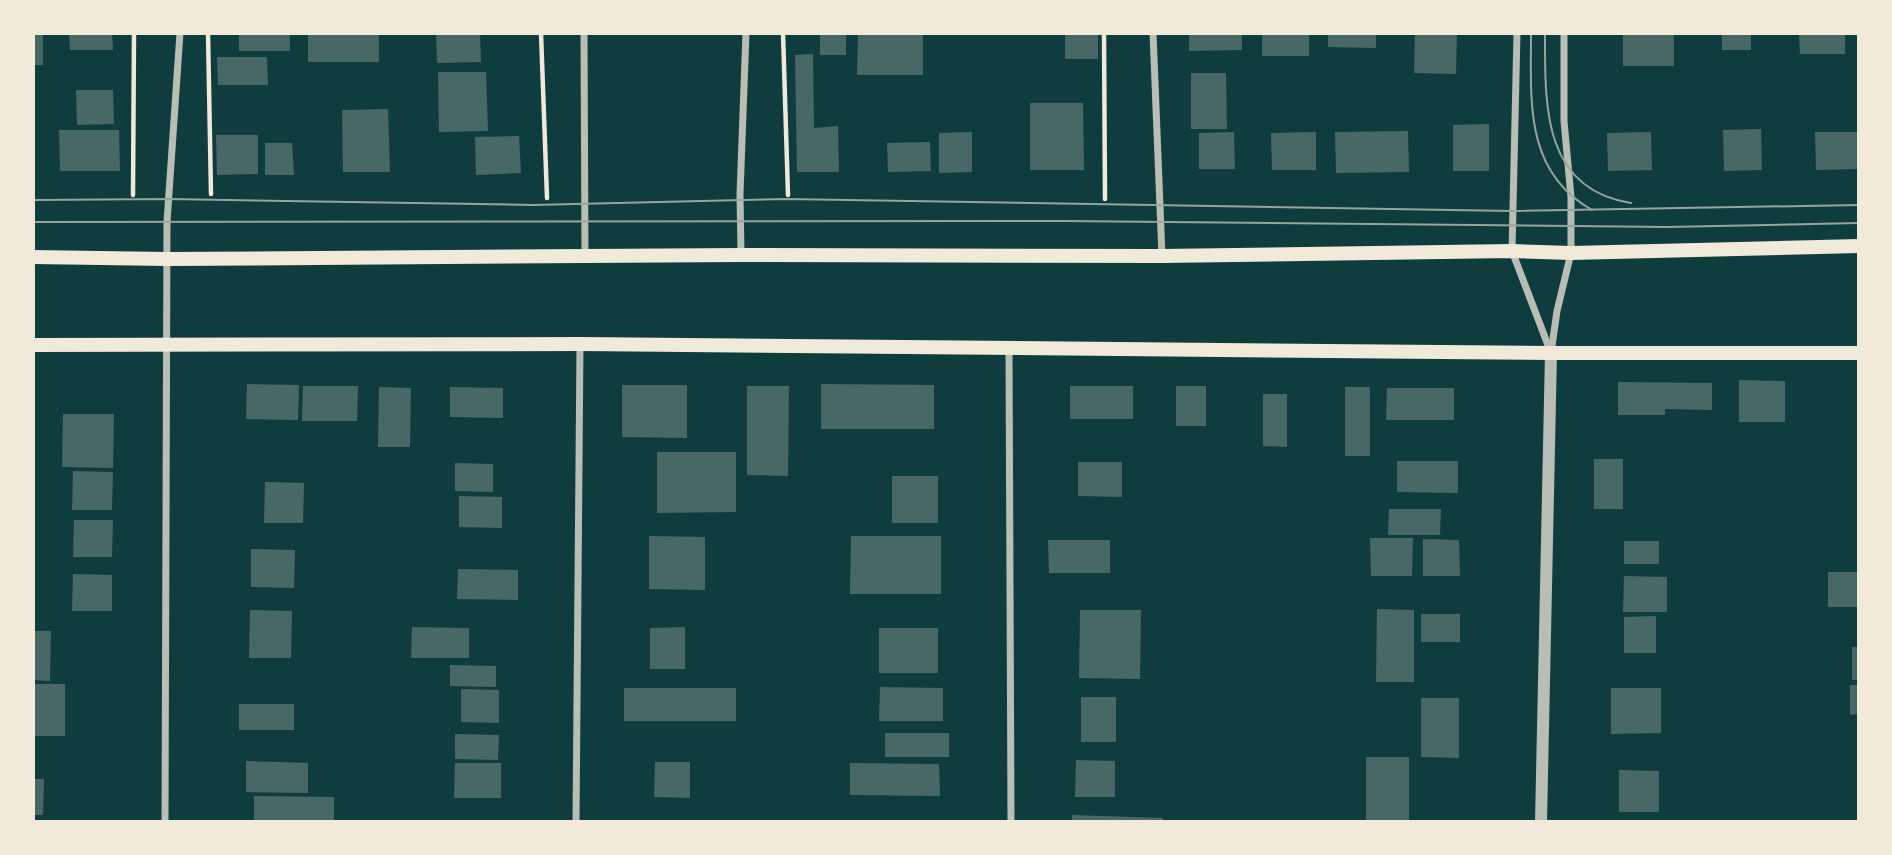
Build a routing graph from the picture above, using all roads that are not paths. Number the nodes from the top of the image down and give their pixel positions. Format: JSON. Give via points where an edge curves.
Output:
{"nodes":[{"id":1,"x":180,"y":33,"type":"edge"},
{"id":2,"x":584,"y":33,"type":"edge"},
{"id":3,"x":746,"y":33,"type":"edge"},
{"id":4,"x":1153,"y":33,"type":"edge"},
{"id":5,"x":1517,"y":33,"type":"edge"},
{"id":6,"x":1564,"y":33,"type":"edge"},
{"id":7,"x":1859,"y":246,"type":"edge"},
{"id":8,"x":1512,"y":251,"type":"junction"},
{"id":9,"x":1571,"y":253,"type":"junction"},
{"id":10,"x":741,"y":255,"type":"junction"},
{"id":11,"x":1162,"y":256,"type":"junction"},
{"id":12,"x":33,"y":257,"type":"edge"},
{"id":13,"x":585,"y":257,"type":"junction"},
{"id":14,"x":167,"y":259,"type":"junction"},
{"id":15,"x":580,"y":344,"type":"junction"},
{"id":16,"x":33,"y":345,"type":"edge"},
{"id":17,"x":166,"y":346,"type":"junction"},
{"id":18,"x":1009,"y":347,"type":"junction"},
{"id":19,"x":1551,"y":353,"type":"junction"},
{"id":20,"x":1859,"y":354,"type":"edge"},
{"id":21,"x":165,"y":822,"type":"edge"},
{"id":22,"x":576,"y":822,"type":"edge"},
{"id":23,"x":1012,"y":822,"type":"edge"},
{"id":24,"x":1541,"y":822,"type":"edge"}],
"edges":[{"from":1,"to":14,"type":"street"},
{"from":2,"to":13,"type":"street"},
{"from":3,"to":10,"type":"street"},
{"from":4,"to":11,"type":"street"},
{"from":5,"to":8,"type":"street"},
{"from":6,"to":9,"type":"street"},
{"from":7,"to":9,"type":"main road"},
{"from":8,"to":9,"type":"main road"},
{"from":8,"to":11,"type":"main road"},
{"from":8,"to":19,"type":"street"},
{"from":9,"to":19,"type":"street"},
{"from":10,"to":11,"type":"main road"},
{"from":10,"to":13,"type":"main road"},
{"from":12,"to":14,"type":"main road"},
{"from":13,"to":14,"type":"main road"},
{"from":14,"to":17,"type":"street"},
{"from":15,"to":17,"type":"main road"},
{"from":15,"to":18,"type":"main road"},
{"from":15,"to":22,"type":"street"},
{"from":16,"to":17,"type":"main road"},
{"from":17,"to":21,"type":"street"},
{"from":18,"to":19,"type":"main road"},
{"from":18,"to":23,"type":"street"},
{"from":19,"to":20,"type":"main road"},
{"from":19,"to":24,"type":"street"}]}
